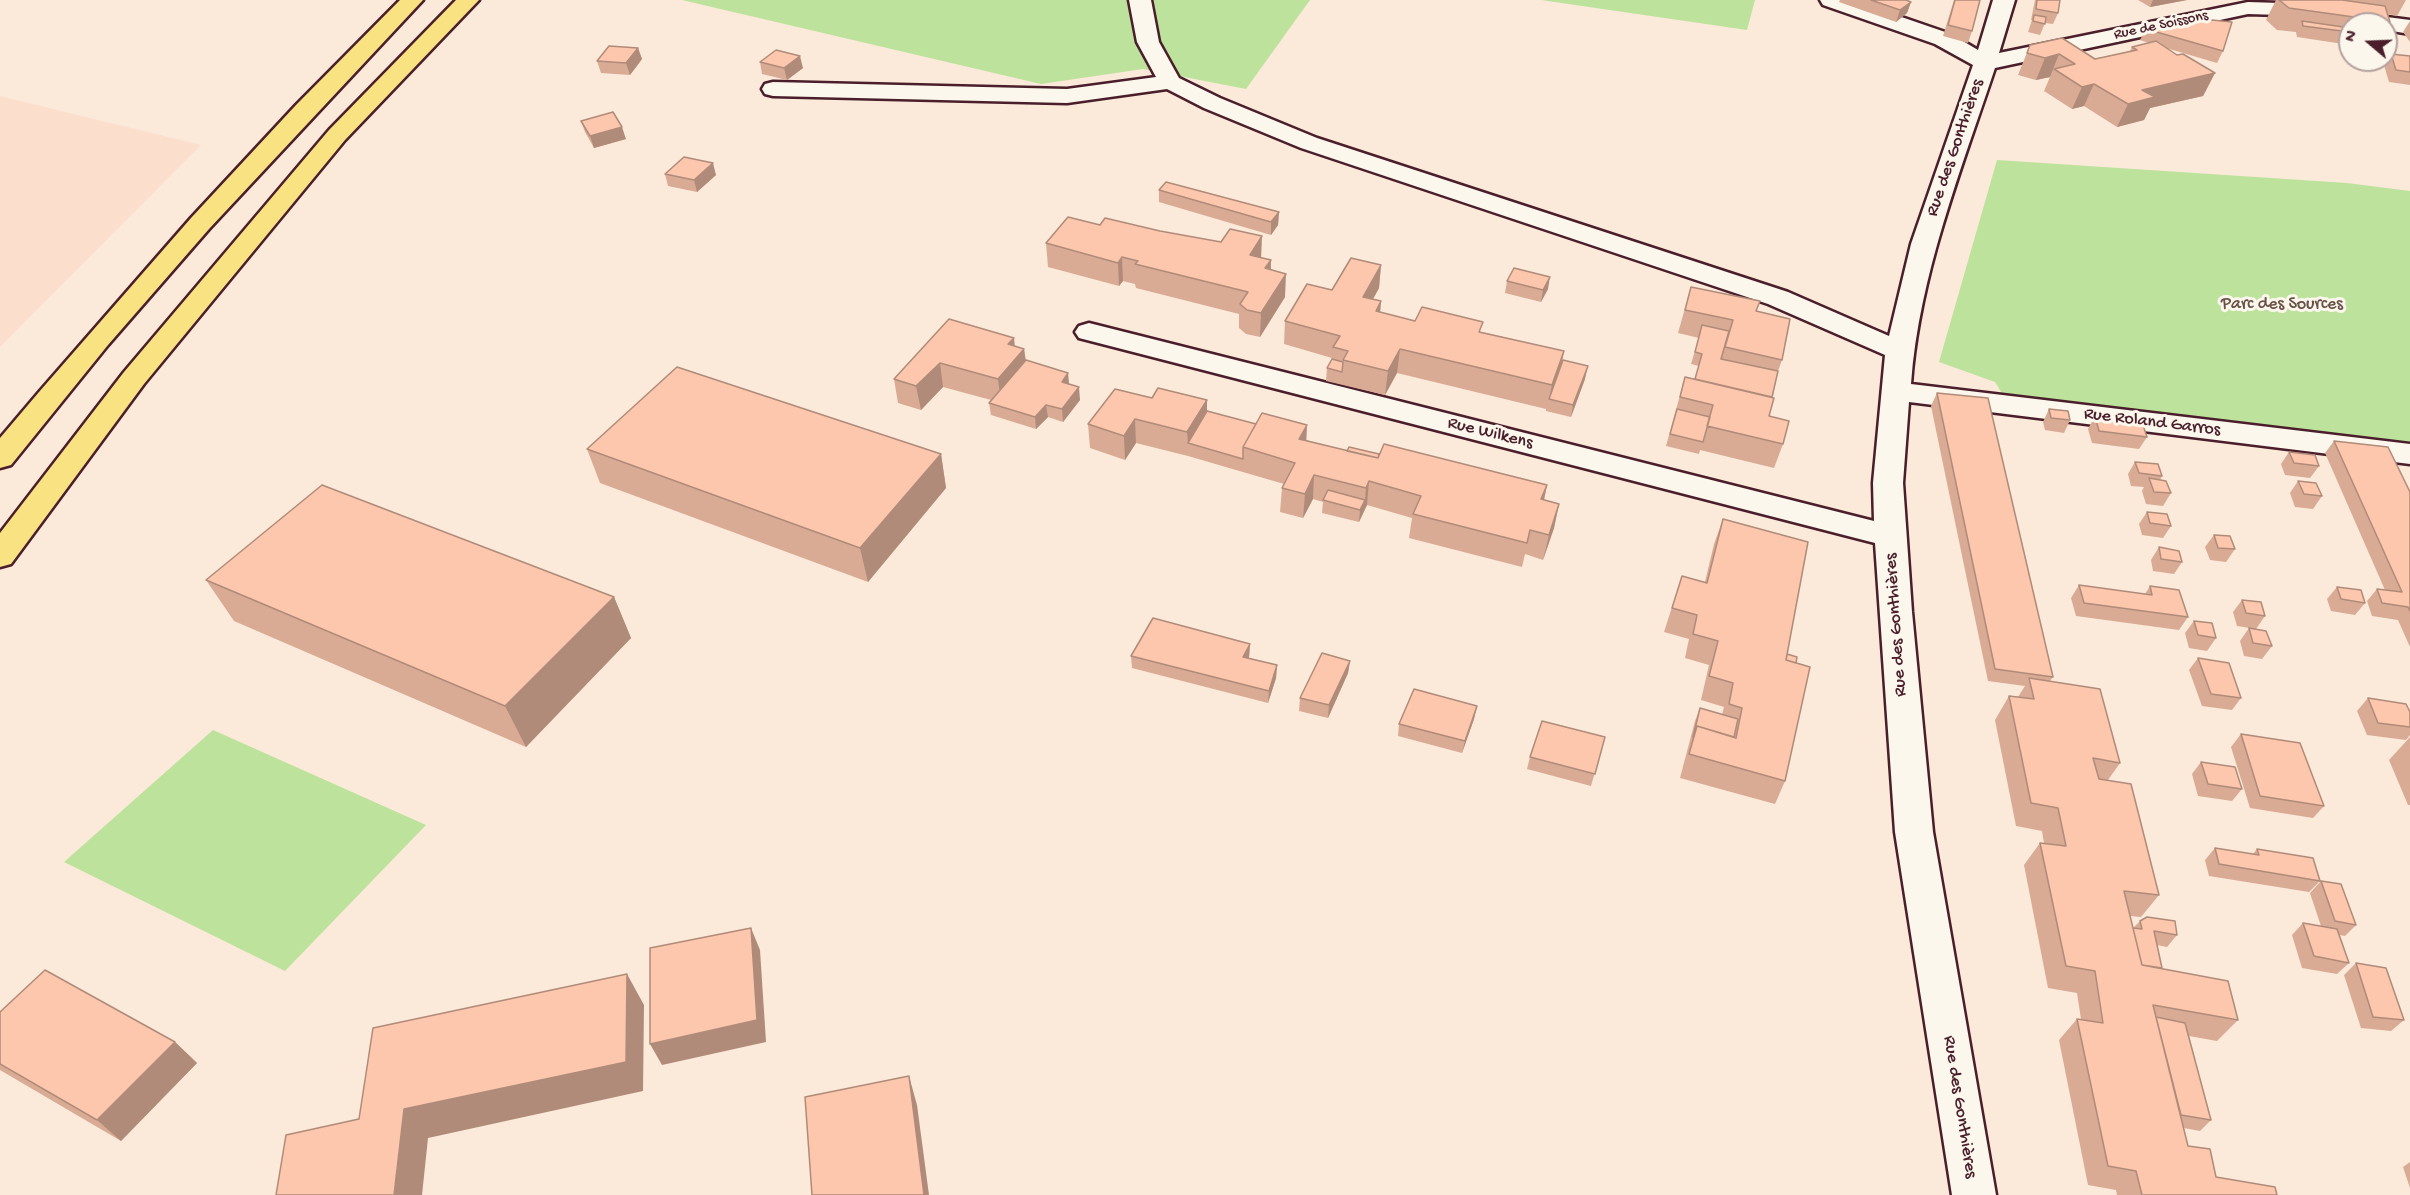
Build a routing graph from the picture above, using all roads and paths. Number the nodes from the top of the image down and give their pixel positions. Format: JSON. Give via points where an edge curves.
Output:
{"nodes":[{"id":1,"x":412,"y":0,"type":"edge"},
{"id":2,"x":468,"y":0,"type":"edge"},
{"id":3,"x":1140,"y":0,"type":"edge"},
{"id":4,"x":1831,"y":0,"type":"edge"},
{"id":5,"x":2004,"y":0,"type":"edge"},
{"id":6,"x":2410,"y":27,"type":"edge"},
{"id":7,"x":1985,"y":63,"type":"junction"},
{"id":8,"x":1170,"y":82,"type":"junction"},
{"id":9,"x":773,"y":89,"type":"dead end"},
{"id":10,"x":1089,"y":332,"type":"dead end"},
{"id":11,"x":1899,"y":351,"type":"junction"},
{"id":12,"x":1895,"y":391,"type":"junction"},
{"id":13,"x":2403,"y":453,"type":"edge"},
{"id":14,"x":0,"y":458,"type":"edge"},
{"id":15,"x":2410,"y":479,"type":"edge"},
{"id":16,"x":1891,"y":536,"type":"junction"},
{"id":17,"x":0,"y":556,"type":"edge"},
{"id":18,"x":1974,"y":1195,"type":"edge"}],
"edges":[{"from":1,"to":14,"type":"highway","via":[[215,204]]},
{"from":2,"to":17,"type":"highway","via":[[337,135],[134,378]]},
{"from":3,"to":8,"type":"street","via":[[1148,42]]},
{"from":4,"to":7,"type":"street","via":[[1943,39]]},
{"from":5,"to":7,"type":"street","name":"Rue des Gonthières"},
{"from":6,"to":7,"type":"street","name":"Rue de Soissons","via":[[2248,8]]},
{"from":7,"to":11,"type":"street","name":"Rue des Gonthières","via":[[1924,244]]},
{"from":8,"to":9,"type":"street","via":[[1067,96]]},
{"from":8,"to":11,"type":"street","via":[[1309,143],[1778,298]]},
{"from":10,"to":16,"type":"street","name":"Rue Wilkens"},
{"from":11,"to":12,"type":"street","name":"Rue des Gonthières"},
{"from":12,"to":13,"type":"street","name":"Rue Roland Garros"},
{"from":12,"to":16,"type":"street","name":"Rue des Gonthières","via":[[1888,483]]},
{"from":13,"to":15,"type":"street"},
{"from":16,"to":18,"type":"street","name":"Rue des Gonthières","via":[[1914,832]]}]}
